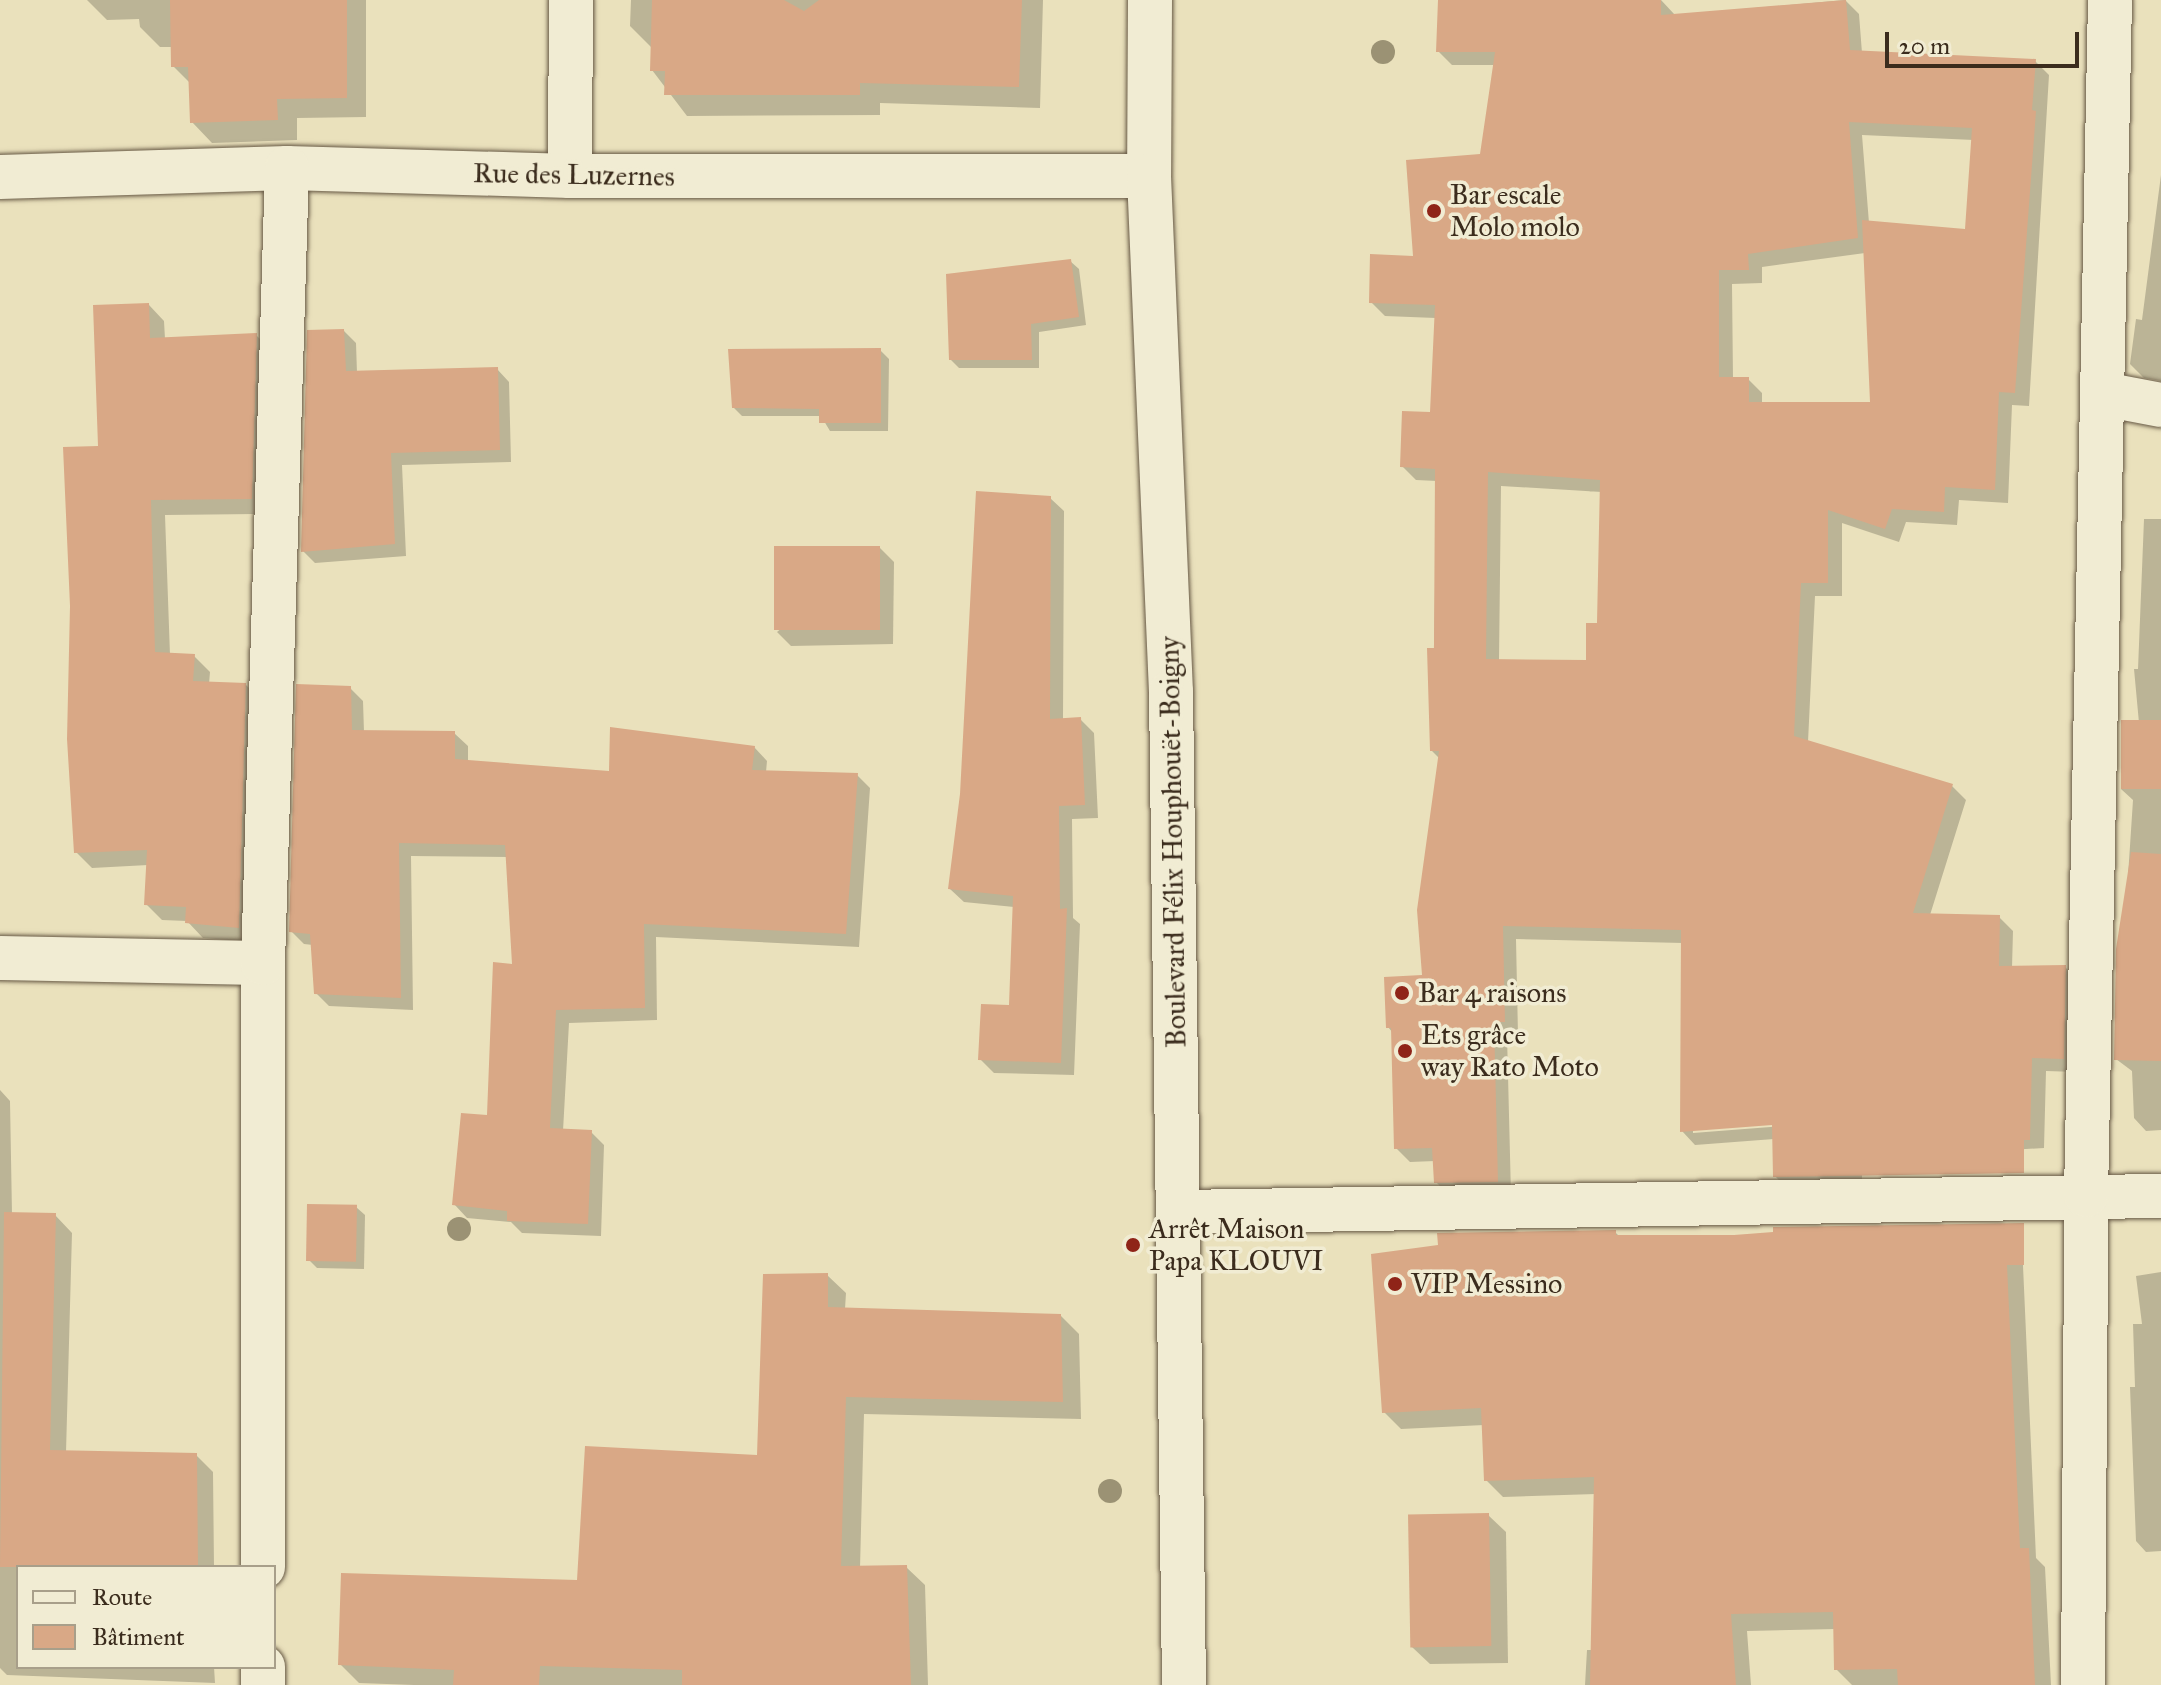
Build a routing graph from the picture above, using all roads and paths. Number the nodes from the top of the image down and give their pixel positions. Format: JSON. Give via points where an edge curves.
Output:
{"nodes":[{"id":1,"x":571,"y":0,"type":"edge"},
{"id":2,"x":1150,"y":0,"type":"edge"},
{"id":3,"x":2110,"y":0,"type":"edge"},
{"id":4,"x":287,"y":168,"type":"junction"},
{"id":5,"x":570,"y":176,"type":"junction"},
{"id":6,"x":1149,"y":176,"type":"junction"},
{"id":7,"x":0,"y":177,"type":"edge"},
{"id":8,"x":2103,"y":394,"type":"junction"},
{"id":9,"x":2161,"y":405,"type":"edge"},
{"id":10,"x":0,"y":958,"type":"edge"},
{"id":11,"x":263,"y":963,"type":"junction"},
{"id":12,"x":2086,"y":1195,"type":"junction"},
{"id":13,"x":2161,"y":1196,"type":"edge"},
{"id":14,"x":1181,"y":1212,"type":"junction"},
{"id":15,"x":263,"y":1565,"type":"edge"},
{"id":16,"x":1184,"y":1685,"type":"edge"},
{"id":17,"x":2083,"y":1685,"type":"edge"}],
"edges":[{"from":1,"to":5,"type":"street"},
{"from":2,"to":6,"type":"street","name":"Boulevard Félix Houphouët-Boigny"},
{"from":3,"to":8,"type":"street"},
{"from":4,"to":5,"type":"street","name":"Rue des Luzernes"},
{"from":4,"to":7,"type":"street","name":"Rue des Luzernes"},
{"from":4,"to":11,"type":"street"},
{"from":5,"to":6,"type":"street","name":"Rue des Luzernes"},
{"from":6,"to":14,"type":"street","name":"Boulevard Félix Houphouët-Boigny","via":[[1171,692]]},
{"from":8,"to":9,"type":"street"},
{"from":8,"to":12,"type":"street"},
{"from":10,"to":11,"type":"street"},
{"from":11,"to":15,"type":"street"},
{"from":12,"to":13,"type":"street"},
{"from":12,"to":14,"type":"street"},
{"from":12,"to":17,"type":"street"},
{"from":14,"to":16,"type":"street","name":"Boulevard Félix Houphouët-Boigny"}]}
